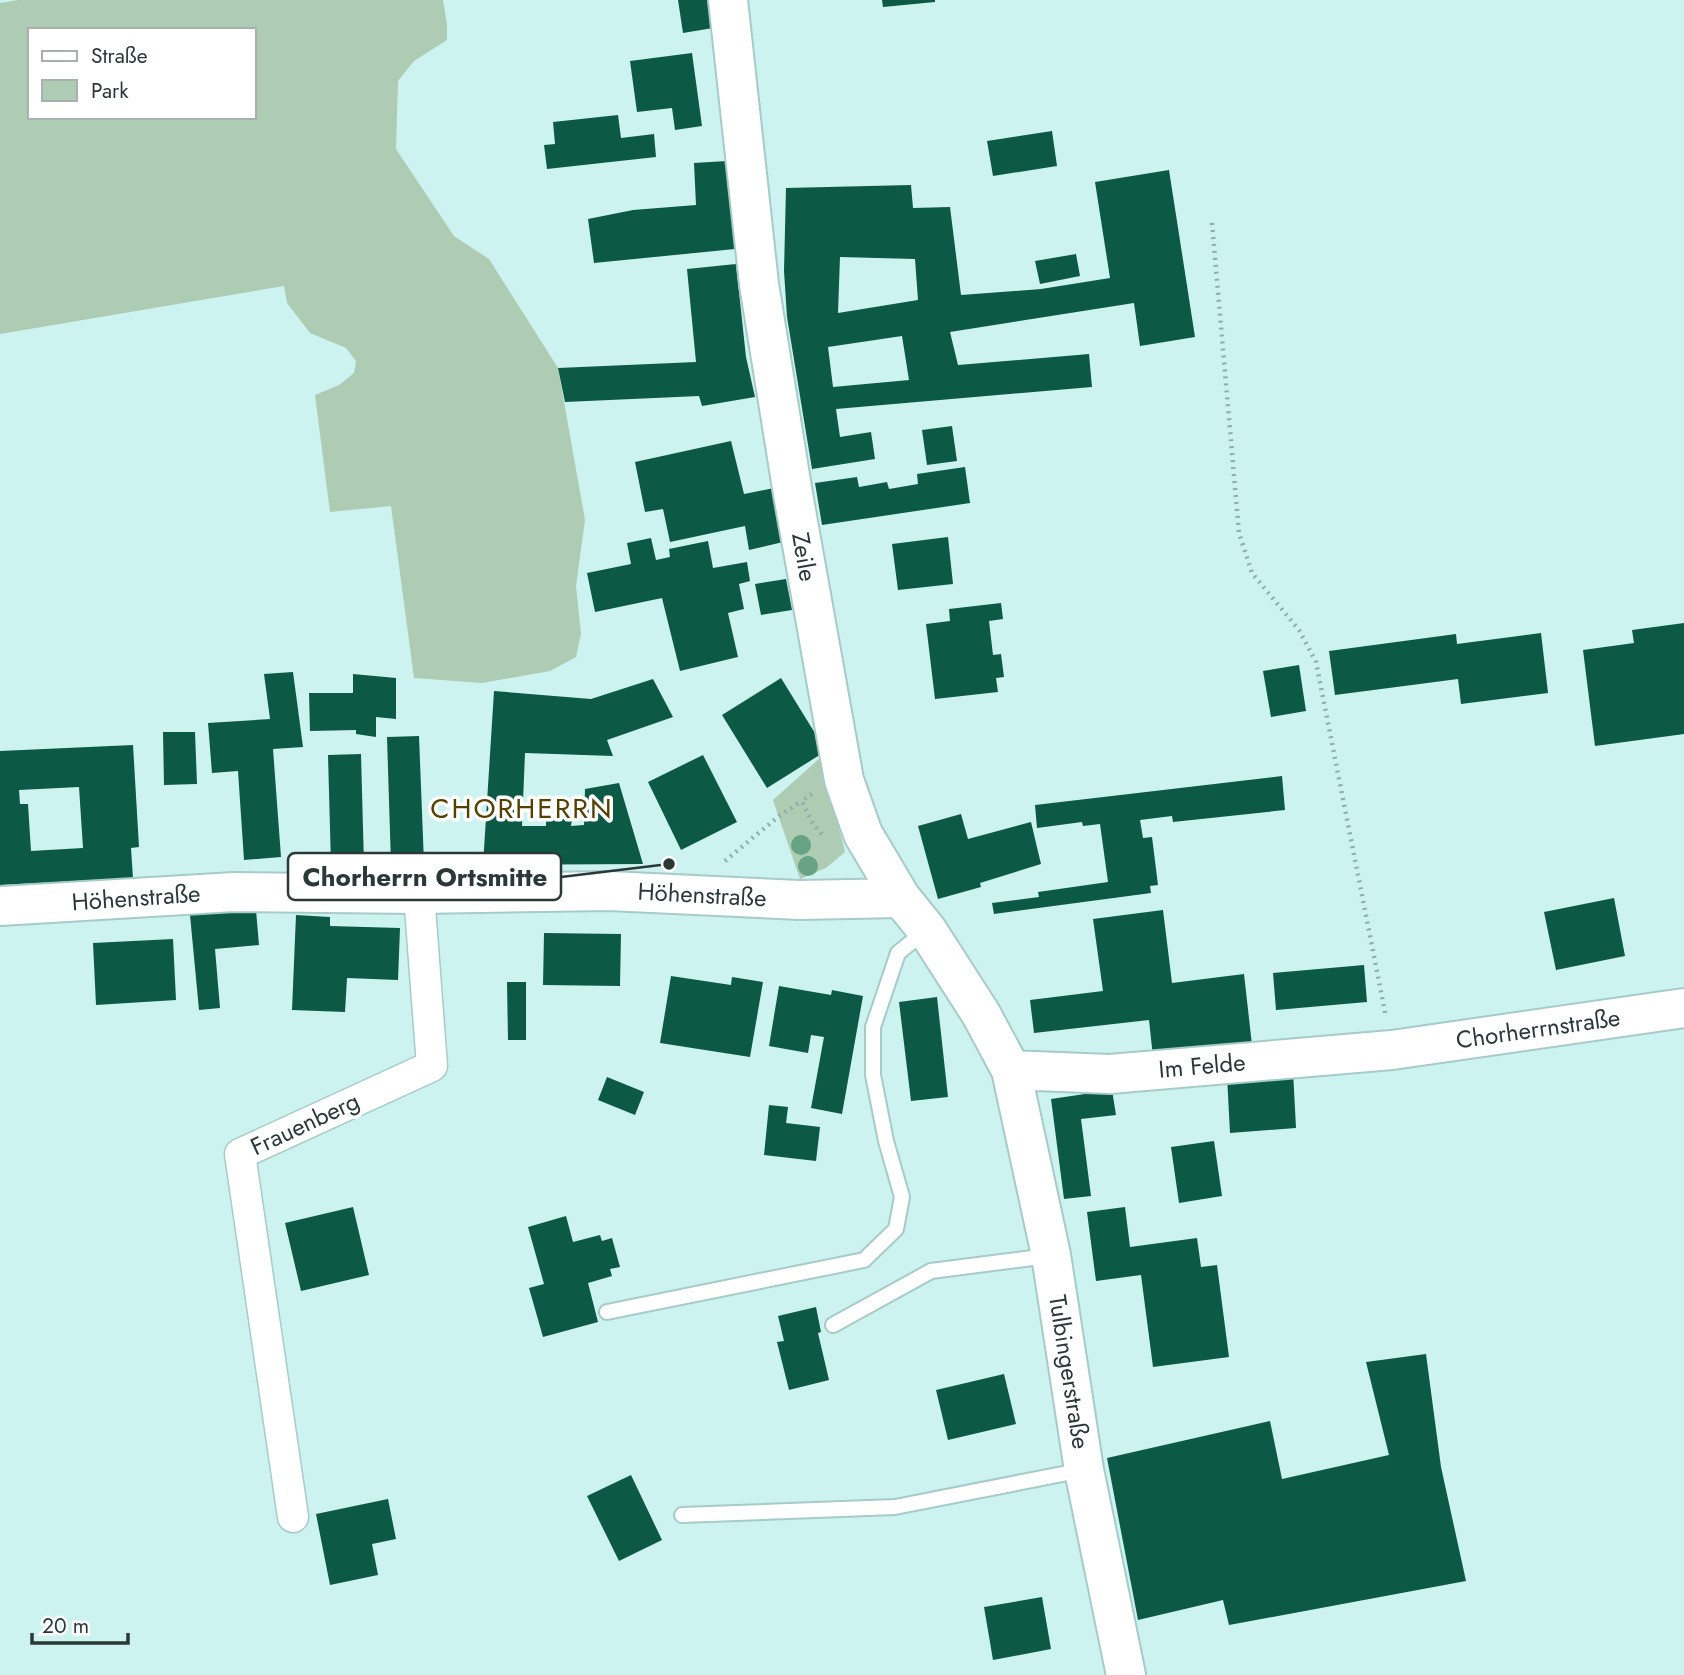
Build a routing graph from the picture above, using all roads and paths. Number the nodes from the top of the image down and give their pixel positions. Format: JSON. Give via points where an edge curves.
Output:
{"nodes":[{"id":1,"x":728,"y":0,"type":"edge"},
{"id":2,"x":1212,"y":223,"type":"dead end"},
{"id":3,"x":802,"y":801,"type":"dead end"},
{"id":4,"x":686,"y":893,"type":"junction"},
{"id":5,"x":419,"y":894,"type":"junction"},
{"id":6,"x":901,"y":898,"type":"junction"},
{"id":7,"x":0,"y":906,"type":"edge"},
{"id":8,"x":927,"y":930,"type":"junction"},
{"id":9,"x":1684,"y":1008,"type":"edge"},
{"id":10,"x":1392,"y":1050,"type":"junction"},
{"id":11,"x":1011,"y":1070,"type":"junction"},
{"id":12,"x":1051,"y":1255,"type":"junction"},
{"id":13,"x":607,"y":1312,"type":"dead end"},
{"id":14,"x":833,"y":1325,"type":"dead end"},
{"id":15,"x":1084,"y":1470,"type":"junction"},
{"id":16,"x":682,"y":1515,"type":"dead end"},
{"id":17,"x":293,"y":1517,"type":"dead end"},
{"id":18,"x":1126,"y":1675,"type":"edge"}],
"edges":[{"from":1,"to":6,"type":"main road","name":"Zeile","via":[[759,284],[834,726],[863,834]]},
{"from":2,"to":10,"type":"path","via":[[1240,533],[1252,573],[1299,631],[1315,662]]},
{"from":3,"to":4,"type":"path"},
{"from":4,"to":5,"type":"main road","name":"Höhenstraße"},
{"from":4,"to":6,"type":"main road","name":"Höhenstraße","via":[[799,900]]},
{"from":5,"to":7,"type":"main road","name":"Höhenstraße","via":[[234,892]]},
{"from":5,"to":17,"type":"street","name":"Frauenberg","via":[[432,1066],[240,1154]]},
{"from":6,"to":8,"type":"main road","name":"Zeile"},
{"from":8,"to":11,"type":"main road","name":"Zeile"},
{"from":8,"to":13,"type":"lane","via":[[898,953],[873,1027],[873,1075],[902,1197],[896,1229],[864,1260]]},
{"from":9,"to":10,"type":"main road","name":"Chorherrnstraße"},
{"from":10,"to":11,"type":"main road","name":"Im Felde","via":[[1110,1074]]},
{"from":11,"to":12,"type":"main road","name":"Tulbingerstraße"},
{"from":12,"to":14,"type":"lane","via":[[931,1271]]},
{"from":12,"to":15,"type":"main road","name":"Tulbingerstraße"},
{"from":15,"to":16,"type":"lane","via":[[895,1507]]},
{"from":15,"to":18,"type":"main road","name":"Tulbingerstraße"}]}
